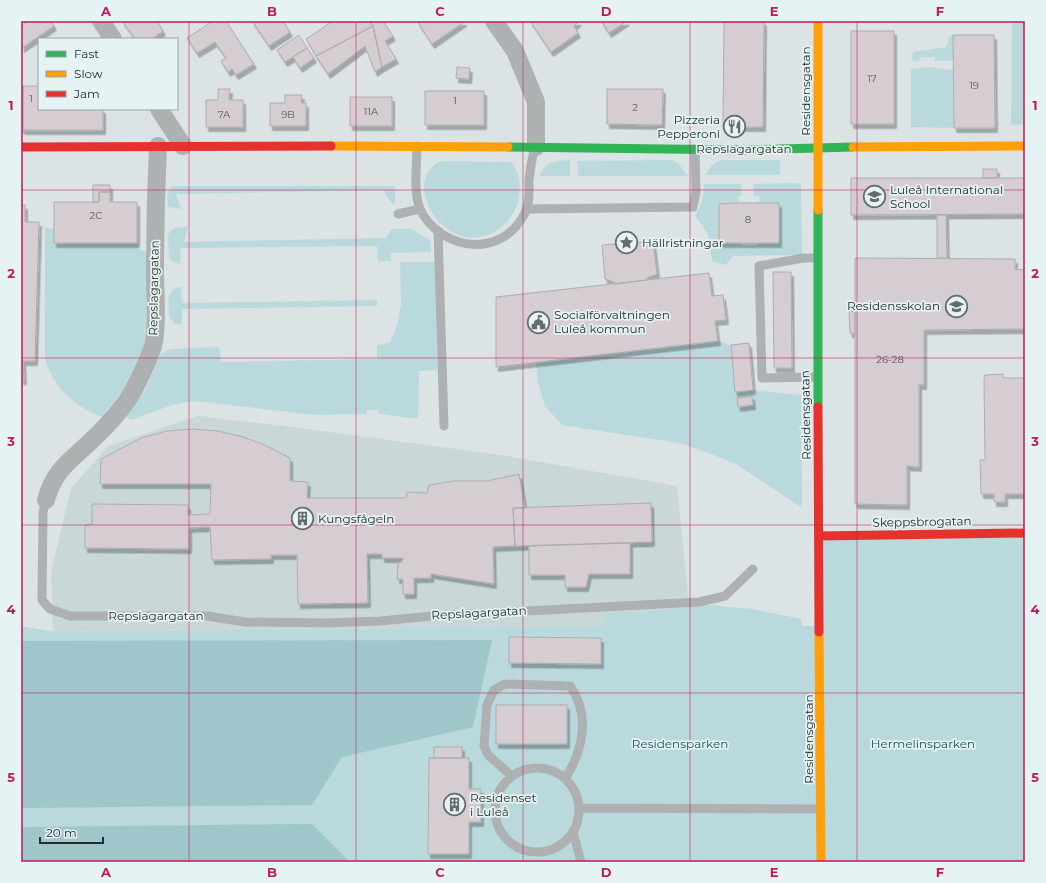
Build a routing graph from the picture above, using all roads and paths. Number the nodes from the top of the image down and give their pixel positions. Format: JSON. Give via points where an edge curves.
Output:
{"nodes":[{"id":1,"x":101,"y":21,"type":"edge"},
{"id":2,"x":494,"y":21,"type":"edge"},
{"id":3,"x":818,"y":21,"type":"edge"},
{"id":4,"x":112,"y":38,"type":"edge"},
{"id":5,"x":160,"y":110,"type":"edge"},
{"id":6,"x":158,"y":146,"type":"junction"},
{"id":7,"x":183,"y":146,"type":"junction"},
{"id":8,"x":418,"y":146,"type":"junction"},
{"id":9,"x":1025,"y":146,"type":"edge"},
{"id":10,"x":21,"y":147,"type":"edge"},
{"id":11,"x":536,"y":147,"type":"junction"},
{"id":12,"x":818,"y":147,"type":"junction"},
{"id":13,"x":695,"y":149,"type":"junction"},
{"id":14,"x":420,"y":209,"type":"junction"},
{"id":15,"x":526,"y":210,"type":"junction"},
{"id":16,"x":398,"y":214,"type":"dead end"},
{"id":17,"x":438,"y":231,"type":"junction"},
{"id":18,"x":817,"y":258,"type":"junction"},
{"id":19,"x":818,"y":377,"type":"junction"},
{"id":20,"x":444,"y":426,"type":"dead end"},
{"id":21,"x":46,"y":500,"type":"joint"},
{"id":22,"x":1025,"y":533,"type":"edge"},
{"id":23,"x":926,"y":534,"type":"junction"},
{"id":24,"x":819,"y":536,"type":"junction"},
{"id":25,"x":1025,"y":541,"type":"edge"},
{"id":26,"x":753,"y":569,"type":"dead end"},
{"id":27,"x":512,"y":776,"type":"junction"},
{"id":28,"x":565,"y":779,"type":"junction"},
{"id":29,"x":579,"y":808,"type":"junction"},
{"id":30,"x":821,"y":809,"type":"junction"},
{"id":31,"x":573,"y":832,"type":"junction"},
{"id":32,"x":581,"y":862,"type":"edge"},
{"id":33,"x":821,"y":862,"type":"edge"}],
"edges":[{"from":1,"to":4,"type":"street"},
{"from":2,"to":11,"type":"street","via":[[515,51],[536,102]]},
{"from":3,"to":12,"type":"street","name":"Residensgatan"},
{"from":5,"to":7,"type":"street"},
{"from":6,"to":7,"type":"street","name":"Repslagargatan"},
{"from":6,"to":10,"type":"street","name":"Repslagargatan"},
{"from":6,"to":21,"type":"street","name":"Repslagargatan","via":[[153,345],[144,371],[120,410],[58,471]]},
{"from":7,"to":8,"type":"street","name":"Repslagargatan"},
{"from":8,"to":11,"type":"street","name":"Repslagargatan"},
{"from":8,"to":14,"type":"lane"},
{"from":9,"to":12,"type":"street","name":"Repslagargatan"},
{"from":11,"to":13,"type":"street","name":"Repslagargatan"},
{"from":11,"to":15,"type":"lane","via":[[531,162]]},
{"from":12,"to":13,"type":"street","name":"Repslagargatan","via":[[783,150]]},
{"from":12,"to":18,"type":"street","name":"Residensgatan"},
{"from":13,"to":15,"type":"lane","via":[[696,192],[692,207]]},
{"from":14,"to":16,"type":"lane"},
{"from":14,"to":17,"type":"lane","via":[[430,225]]},
{"from":15,"to":17,"type":"lane","via":[[510,232],[498,240],[483,245],[464,244]]},
{"from":17,"to":20,"type":"lane"},
{"from":18,"to":19,"type":"street","name":"Residensgatan"},
{"from":18,"to":19,"type":"lane","via":[[759,266],[762,378]]},
{"from":19,"to":24,"type":"street","name":"Residensgatan"},
{"from":21,"to":26,"type":"lane","name":"Repslagargatan","via":[[43,512],[42,600],[50,609],[70,616],[207,616],[245,622],[328,623],[699,602],[725,596]]},
{"from":22,"to":23,"type":"street","name":"Skeppsbrogatan"},
{"from":23,"to":24,"type":"street","name":"Skeppsbrogatan"},
{"from":23,"to":25,"type":"lane","via":[[963,542]]},
{"from":24,"to":30,"type":"street","name":"Residensgatan"},
{"from":27,"to":28,"type":"lane","via":[[527,769],[543,768]]},
{"from":27,"to":28,"type":"lane","via":[[488,755],[484,746],[487,705],[494,690],[505,684],[570,686],[579,698],[583,712],[579,753]]},
{"from":27,"to":31,"type":"lane","via":[[499,790],[495,804],[498,828],[508,842],[522,850],[539,853],[558,847]]},
{"from":28,"to":29,"type":"lane","via":[[575,792]]},
{"from":29,"to":30,"type":"lane"},
{"from":29,"to":31,"type":"lane","via":[[578,821]]},
{"from":30,"to":33,"type":"street","name":"Residensgatan"},
{"from":31,"to":32,"type":"lane"}]}
